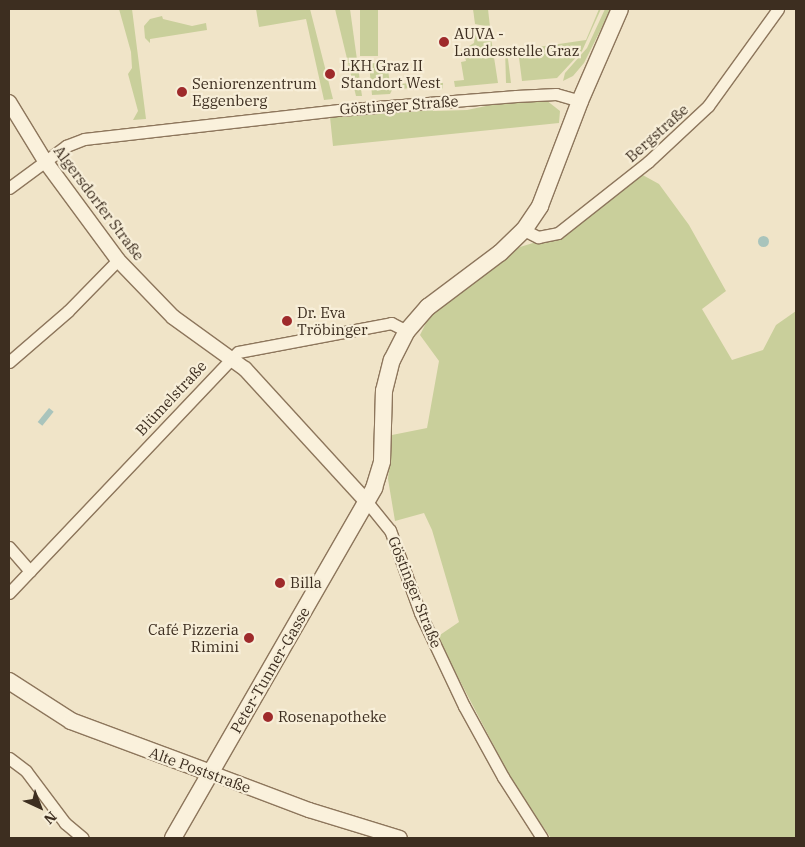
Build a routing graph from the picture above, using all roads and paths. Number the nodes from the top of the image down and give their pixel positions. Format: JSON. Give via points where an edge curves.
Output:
{"nodes":[{"id":1,"x":620,"y":9,"type":"edge"},
{"id":2,"x":778,"y":9,"type":"edge"},
{"id":3,"x":580,"y":101,"type":"junction"},
{"id":4,"x":9,"y":102,"type":"edge"},
{"id":5,"x":45,"y":161,"type":"junction"},
{"id":6,"x":9,"y":188,"type":"edge"},
{"id":7,"x":524,"y":230,"type":"junction"},
{"id":8,"x":118,"y":260,"type":"junction"},
{"id":9,"x":407,"y":331,"type":"junction"},
{"id":10,"x":230,"y":357,"type":"junction"},
{"id":11,"x":9,"y":362,"type":"edge"},
{"id":12,"x":367,"y":502,"type":"junction"},
{"id":13,"x":9,"y":547,"type":"edge"},
{"id":14,"x":30,"y":570,"type":"junction"},
{"id":15,"x":9,"y":593,"type":"edge"},
{"id":16,"x":9,"y":681,"type":"edge"},
{"id":17,"x":9,"y":758,"type":"edge"},
{"id":18,"x":211,"y":773,"type":"junction"},
{"id":19,"x":83,"y":838,"type":"edge"},
{"id":20,"x":173,"y":838,"type":"edge"},
{"id":21,"x":400,"y":838,"type":"edge"},
{"id":22,"x":542,"y":838,"type":"edge"}],
"edges":[{"from":1,"to":3,"type":"main road"},
{"from":2,"to":7,"type":"street","name":"Bergstraße","via":[[704,110],[648,162],[558,233],[538,237]]},
{"from":3,"to":5,"type":"street","name":"Göstinger Straße","via":[[556,94],[516,96],[152,130],[84,139],[66,146]]},
{"from":3,"to":7,"type":"main road","via":[[540,206]]},
{"from":4,"to":5,"type":"street","name":"Algersdorfer Straße"},
{"from":5,"to":6,"type":"street","name":"Göstinger Straße"},
{"from":5,"to":8,"type":"street","name":"Algersdorfer Straße"},
{"from":7,"to":9,"type":"main road","via":[[500,253],[428,307]]},
{"from":8,"to":10,"type":"street","name":"Algersdorfer Straße","via":[[173,317]]},
{"from":8,"to":11,"type":"street","via":[[68,311]]},
{"from":9,"to":10,"type":"street","name":"Blümelstraße","via":[[390,323],[251,347]]},
{"from":9,"to":12,"type":"main road","via":[[392,360],[384,391],[382,461]]},
{"from":10,"to":12,"type":"street","name":"Algersdorfer Straße"},
{"from":10,"to":14,"type":"street","name":"Blümelstraße"},
{"from":12,"to":18,"type":"main road","name":"Peter-Tunner-Gasse"},
{"from":12,"to":22,"type":"street","name":"Göstinger Straße","via":[[390,530],[420,613],[464,706],[503,777]]},
{"from":13,"to":14,"type":"street"},
{"from":14,"to":15,"type":"street","name":"Blümelstraße"},
{"from":16,"to":18,"type":"main road","name":"Alte Poststraße","via":[[70,721]]},
{"from":17,"to":19,"type":"street","via":[[26,771],[65,823]]},
{"from":18,"to":20,"type":"main road","name":"Peter-Tunner-Gasse"},
{"from":18,"to":21,"type":"street","name":"Alte Poststraße","via":[[309,810]]}]}
